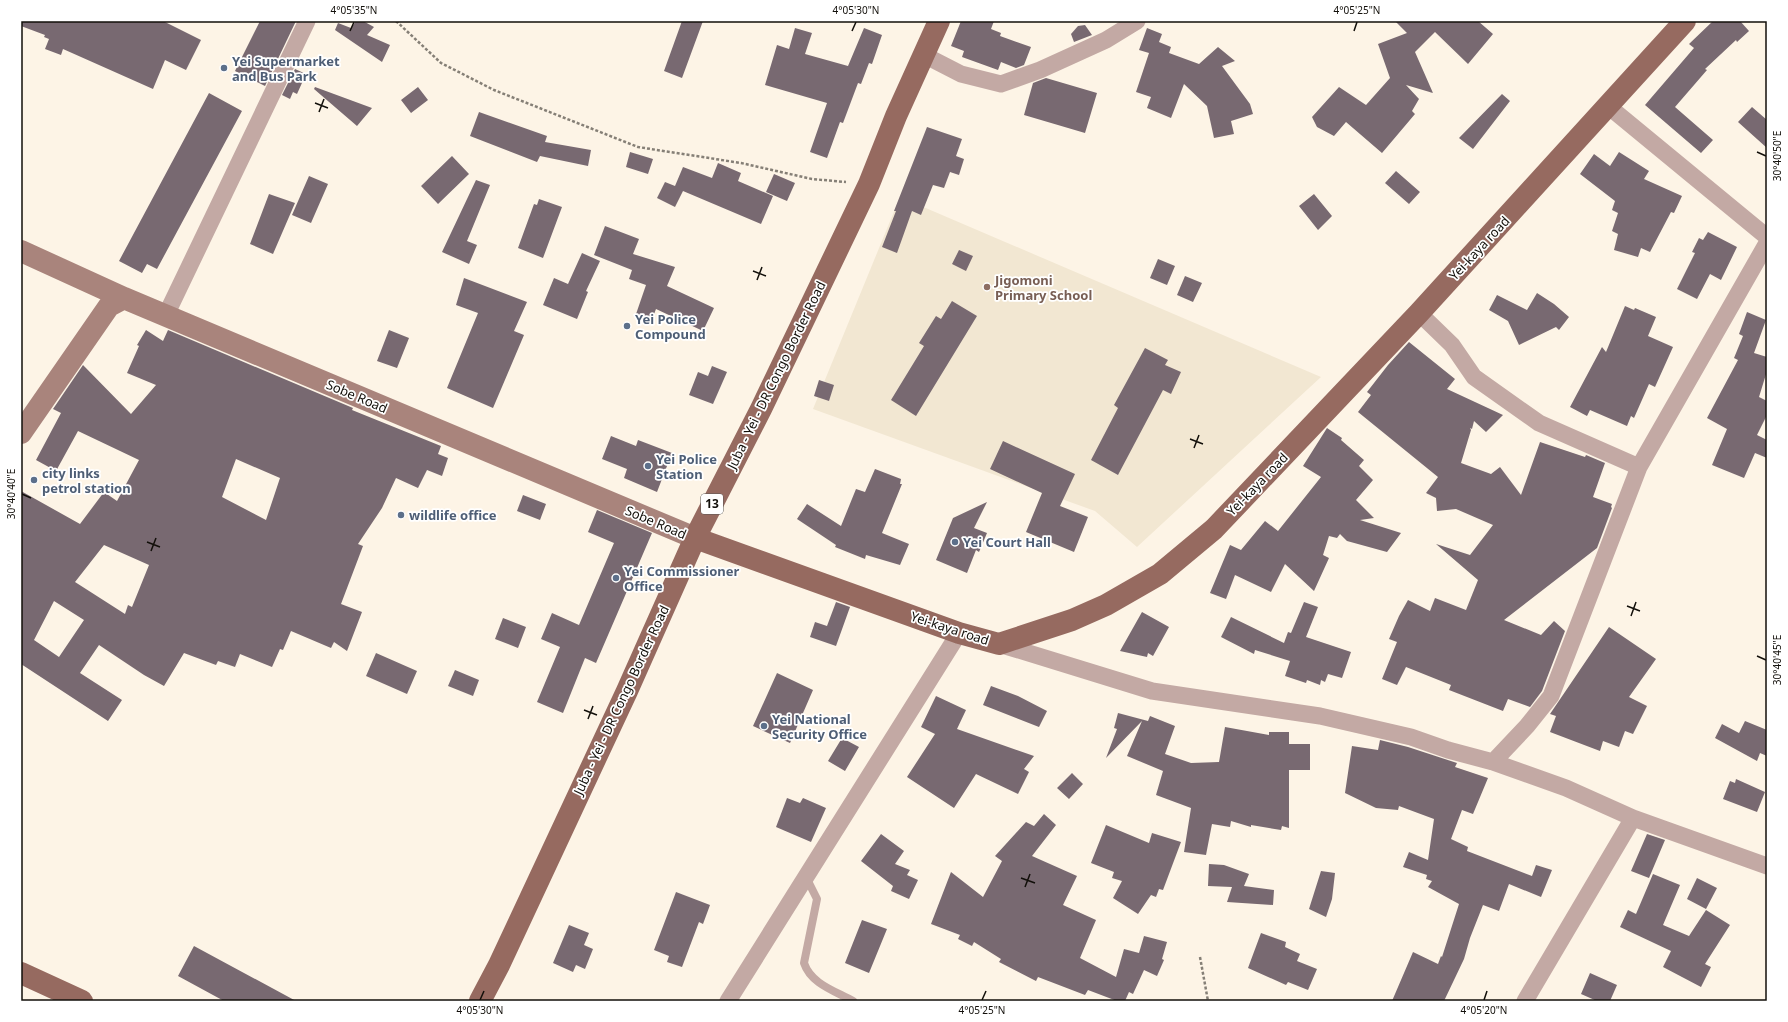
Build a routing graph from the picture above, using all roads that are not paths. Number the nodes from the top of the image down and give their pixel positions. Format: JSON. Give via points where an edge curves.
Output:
{"nodes":[{"id":1,"x":307,"y":21,"type":"edge"},
{"id":2,"x":939,"y":21,"type":"edge"},
{"id":3,"x":1137,"y":21,"type":"edge"},
{"id":4,"x":1685,"y":21,"type":"edge"},
{"id":5,"x":924,"y":55,"type":"junction"},
{"id":6,"x":1608,"y":106,"type":"junction"},
{"id":7,"x":1767,"y":237,"type":"edge"},
{"id":8,"x":1767,"y":243,"type":"edge"},
{"id":9,"x":21,"y":251,"type":"edge"},
{"id":10,"x":124,"y":298,"type":"junction"},
{"id":11,"x":1419,"y":313,"type":"junction"},
{"id":12,"x":166,"y":315,"type":"junction"},
{"id":13,"x":21,"y":433,"type":"edge"},
{"id":14,"x":1639,"y":467,"type":"junction"},
{"id":15,"x":695,"y":538,"type":"junction"},
{"id":16,"x":959,"y":632,"type":"junction"},
{"id":17,"x":999,"y":644,"type":"junction"},
{"id":18,"x":1493,"y":762,"type":"junction"},
{"id":19,"x":1633,"y":818,"type":"junction"},
{"id":20,"x":1767,"y":866,"type":"edge"},
{"id":21,"x":806,"y":877,"type":"junction"},
{"id":22,"x":21,"y":973,"type":"edge"},
{"id":23,"x":483,"y":997,"type":"edge"},
{"id":24,"x":82,"y":1001,"type":"edge"},
{"id":25,"x":728,"y":1001,"type":"edge"},
{"id":26,"x":854,"y":1001,"type":"edge"},
{"id":27,"x":1524,"y":1001,"type":"edge"}],
"edges":[{"from":1,"to":12,"type":"street"},
{"from":2,"to":5,"type":"main road","name":"Juba - Yei - DR Congo Border Road","number":"13"},
{"from":3,"to":5,"type":"street","via":[[1106,40],[1001,84],[961,74]]},
{"from":4,"to":6,"type":"main road","name":"Yei-kaya road"},
{"from":5,"to":15,"type":"main road","name":"Juba - Yei - DR Congo Border Road","number":"13","via":[[869,184],[761,409]]},
{"from":6,"to":7,"type":"street"},
{"from":6,"to":11,"type":"main road","name":"Yei-kaya road"},
{"from":8,"to":14,"type":"street"},
{"from":9,"to":10,"type":"street","name":"Sobe Road"},
{"from":10,"to":12,"type":"street","name":"Sobe Road"},
{"from":10,"to":13,"type":"street","via":[[109,306]]},
{"from":11,"to":14,"type":"street","via":[[1452,345],[1474,377],[1540,423]]},
{"from":11,"to":17,"type":"main road","name":"Yei-kaya road","via":[[1214,529],[1160,574],[1106,606]]},
{"from":12,"to":15,"type":"street","name":"Sobe Road"},
{"from":14,"to":18,"type":"street","via":[[1551,696]]},
{"from":15,"to":16,"type":"main road","name":"Yei-kaya road"},
{"from":15,"to":23,"type":"main road","name":"Juba - Yei - DR Congo Border Road","number":"13"},
{"from":16,"to":17,"type":"main road","name":"Yei-kaya road"},
{"from":16,"to":21,"type":"street"},
{"from":17,"to":18,"type":"street","via":[[1152,691],[1320,716],[1411,736],[1448,750]]},
{"from":18,"to":19,"type":"street","via":[[1566,788]]},
{"from":19,"to":20,"type":"street"},
{"from":19,"to":27,"type":"street"},
{"from":21,"to":25,"type":"street"},
{"from":21,"to":26,"type":"lane","via":[[817,899],[804,963],[814,979]]},
{"from":22,"to":24,"type":"main road"}]}
